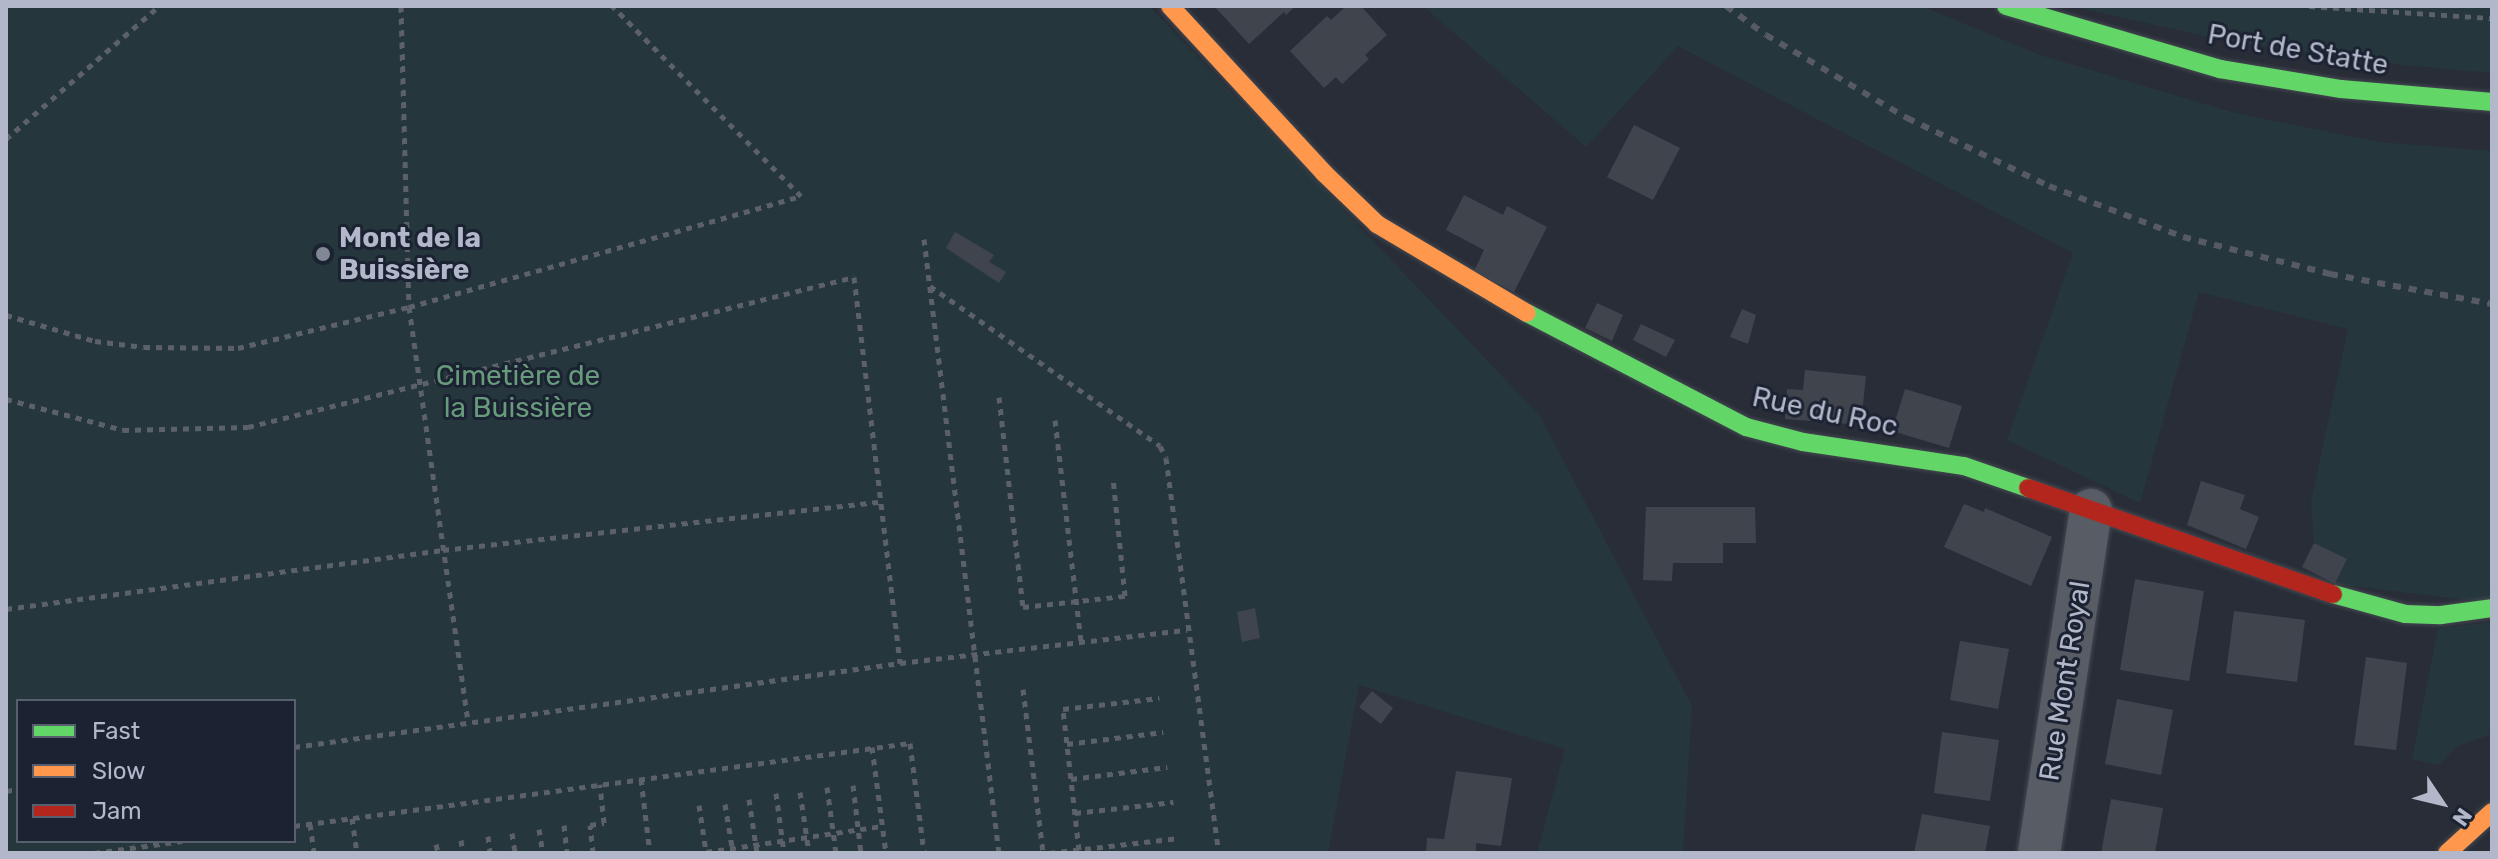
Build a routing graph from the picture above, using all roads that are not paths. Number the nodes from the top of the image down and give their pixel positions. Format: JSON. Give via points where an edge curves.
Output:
{"nodes":[{"id":1,"x":1170,"y":6,"type":"edge"},
{"id":2,"x":2006,"y":6,"type":"edge"},
{"id":3,"x":2492,"y":102,"type":"edge"},
{"id":4,"x":2091,"y":510,"type":"junction"},
{"id":5,"x":2492,"y":608,"type":"edge"},
{"id":6,"x":2492,"y":812,"type":"edge"},
{"id":7,"x":2039,"y":853,"type":"edge"},
{"id":8,"x":2447,"y":853,"type":"edge"}],
"edges":[{"from":1,"to":4,"type":"street","name":"Rue du Roc","via":[[1377,224],[1500,299],[1746,427],[1803,442],[1964,466]]},
{"from":2,"to":3,"type":"street","name":"Port de Statte","via":[[2220,69],[2341,89]]},
{"from":4,"to":5,"type":"street","name":"Rue du Roc","via":[[2405,614]]},
{"from":4,"to":7,"type":"street","name":"Rue Mont Royal"},
{"from":6,"to":8,"type":"street"}]}
